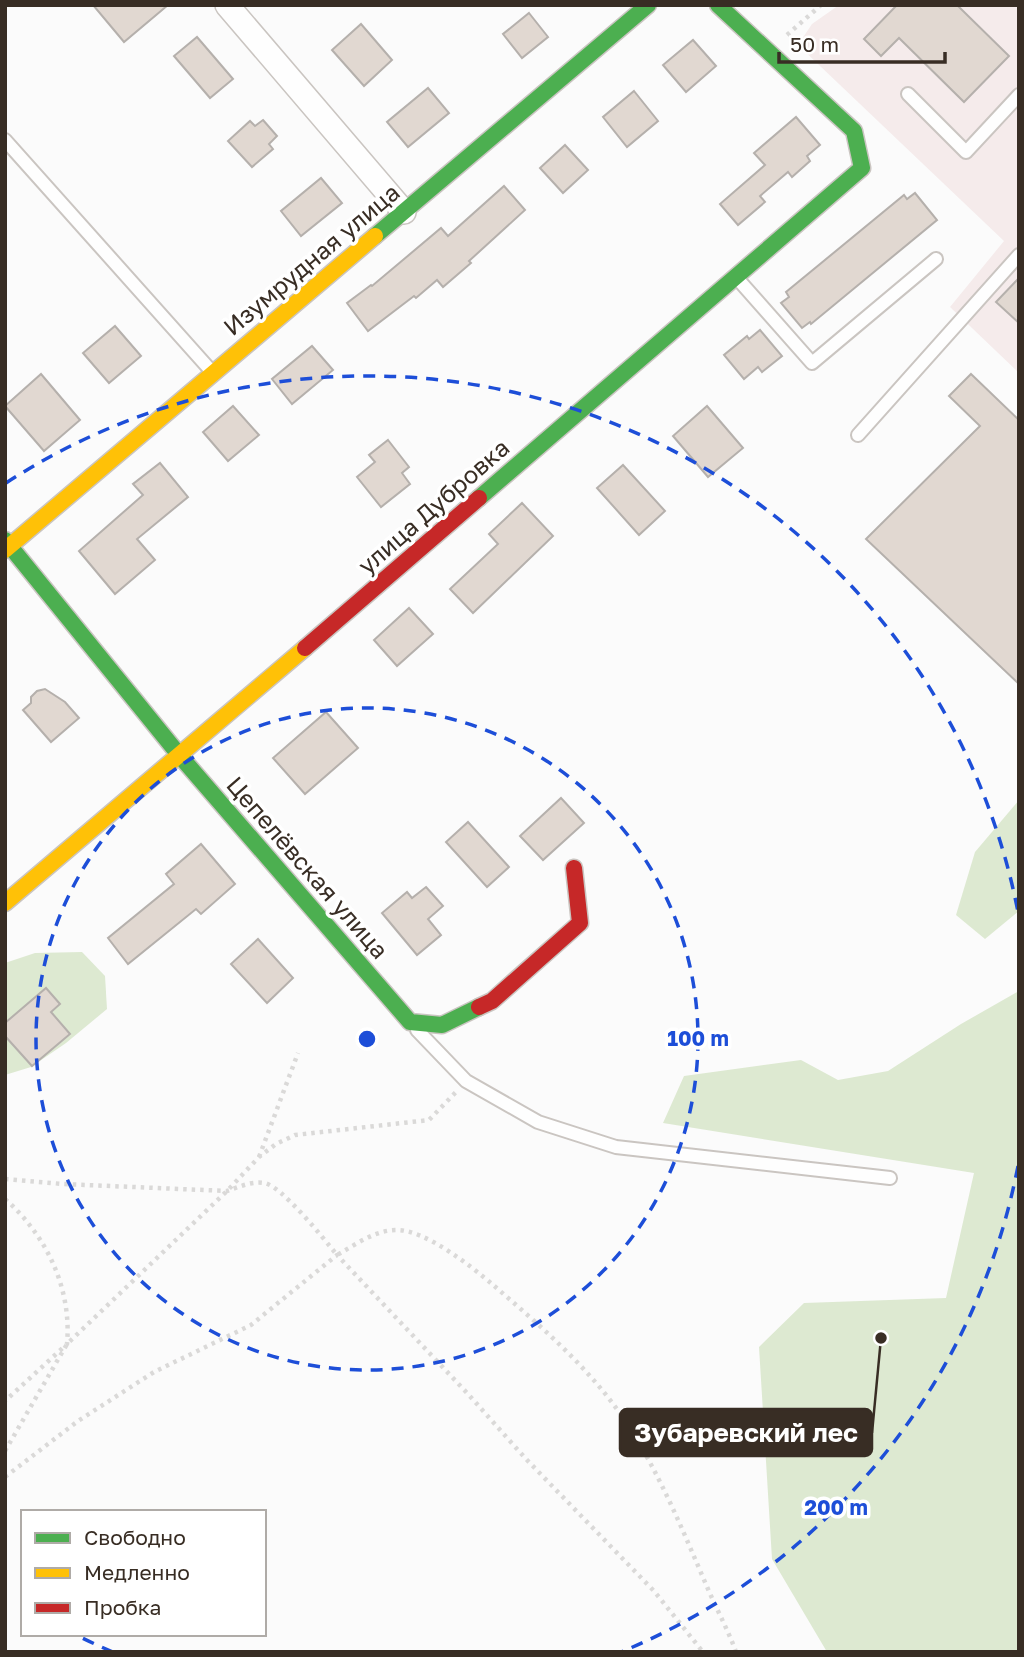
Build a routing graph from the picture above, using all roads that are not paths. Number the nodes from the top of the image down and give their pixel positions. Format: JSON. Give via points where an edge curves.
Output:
{"nodes":[{"id":1,"x":227,"y":5,"type":"edge"},
{"id":2,"x":648,"y":5,"type":"edge"},
{"id":3,"x":718,"y":5,"type":"edge"},
{"id":4,"x":908,"y":94,"type":"dead end"},
{"id":5,"x":1019,"y":95,"type":"edge"},
{"id":6,"x":5,"y":140,"type":"edge"},
{"id":7,"x":404,"y":212,"type":"junction"},
{"id":8,"x":1019,"y":255,"type":"edge"},
{"id":9,"x":936,"y":259,"type":"dead end"},
{"id":10,"x":736,"y":277,"type":"junction"},
{"id":11,"x":213,"y":373,"type":"junction"},
{"id":12,"x":858,"y":435,"type":"dead end"},
{"id":13,"x":7,"y":545,"type":"edge"},
{"id":14,"x":180,"y":756,"type":"junction"},
{"id":15,"x":574,"y":868,"type":"dead end"},
{"id":16,"x":5,"y":903,"type":"edge"},
{"id":17,"x":410,"y":1022,"type":"junction"},
{"id":18,"x":890,"y":1178,"type":"dead end"}],
"edges":[{"from":1,"to":7,"type":"street"},
{"from":2,"to":7,"type":"street","name":"Изумрудная улица"},
{"from":3,"to":10,"type":"street","name":"улица Дубровка","via":[[854,131],[862,168]]},
{"from":4,"to":5,"type":"lane","via":[[966,152]]},
{"from":6,"to":11,"type":"lane"},
{"from":7,"to":11,"type":"street","name":"Изумрудная улица"},
{"from":8,"to":12,"type":"lane"},
{"from":9,"to":10,"type":"lane","via":[[811,363]]},
{"from":10,"to":14,"type":"street","name":"улица Дубровка"},
{"from":11,"to":13,"type":"street","name":"Изумрудная улица"},
{"from":13,"to":14,"type":"street","name":"Цепелёвская улица"},
{"from":14,"to":16,"type":"street","name":"улица Дубровка"},
{"from":14,"to":17,"type":"street","name":"Цепелёвская улица"},
{"from":15,"to":17,"type":"street","via":[[580,923],[492,1001],[442,1025]]},
{"from":17,"to":18,"type":"lane","via":[[466,1082],[538,1122],[616,1147]]}]}
